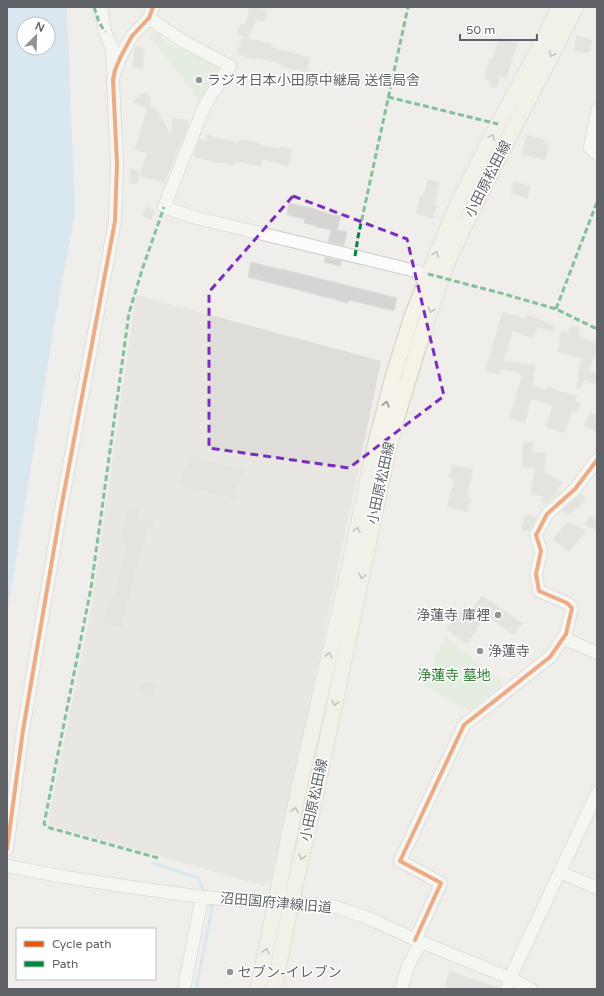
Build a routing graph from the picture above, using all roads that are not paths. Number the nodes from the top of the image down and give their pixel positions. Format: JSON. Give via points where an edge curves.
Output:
{"nodes":[{"id":1,"x":101,"y":7,"type":"edge"},
{"id":2,"x":559,"y":7,"type":"edge"},
{"id":3,"x":576,"y":7,"type":"edge"},
{"id":4,"x":151,"y":10,"type":"edge"},
{"id":5,"x":113,"y":80,"type":"junction"},
{"id":6,"x":597,"y":110,"type":"edge"},
{"id":7,"x":597,"y":154,"type":"edge"},
{"id":8,"x":428,"y":274,"type":"junction"},
{"id":9,"x":597,"y":460,"type":"edge"},
{"id":10,"x":563,"y":638,"type":"junction"},
{"id":11,"x":597,"y":653,"type":"edge"},
{"id":12,"x":597,"y":793,"type":"edge"},
{"id":13,"x":7,"y":849,"type":"edge"},
{"id":14,"x":7,"y":866,"type":"edge"},
{"id":15,"x":560,"y":872,"type":"junction"},
{"id":16,"x":597,"y":888,"type":"edge"},
{"id":17,"x":202,"y":896,"type":"junction"},
{"id":18,"x":276,"y":901,"type":"junction"},
{"id":19,"x":292,"y":903,"type":"junction"},
{"id":20,"x":418,"y":941,"type":"junction"},
{"id":21,"x":509,"y":984,"type":"edge"},
{"id":22,"x":184,"y":989,"type":"edge"},
{"id":23,"x":258,"y":989,"type":"edge"},
{"id":24,"x":274,"y":989,"type":"edge"},
{"id":25,"x":401,"y":989,"type":"edge"},
{"id":26,"x":531,"y":989,"type":"edge"}],
"edges":[{"from":1,"to":5,"type":"street","via":[[105,32],[112,48]]},
{"from":8,"to":2,"type":"main road","name":"小田原松田線","one_way":true,"via":[[454,212]]},
{"from":3,"to":19,"type":"main road","name":"小田原松田線","one_way":true,"via":[[452,252],[422,336],[387,455]]},
{"from":4,"to":5,"type":"street","via":[[121,56]]},
{"from":4,"to":8,"type":"street","via":[[181,40],[230,66],[205,105],[164,207],[193,217]]},
{"from":5,"to":13,"type":"street","via":[[117,164],[114,221],[23,730]]},
{"from":6,"to":7,"type":"street","via":[[590,148]]},
{"from":18,"to":8,"type":"main road","name":"小田原松田線","one_way":true,"via":[[374,450],[395,370]]},
{"from":9,"to":10,"type":"street","via":[[575,488],[547,514],[536,535],[541,551],[536,574],[538,591],[567,603],[572,608]]},
{"from":10,"to":11,"type":"street"},
{"from":10,"to":20,"type":"street","via":[[550,656],[464,725],[400,861],[441,883]]},
{"from":12,"to":15,"type":"street"},
{"from":14,"to":17,"type":"street","name":"沼田国府津線旧道","via":[[122,886]]},
{"from":15,"to":16,"type":"street"},
{"from":15,"to":21,"type":"street"},
{"from":17,"to":18,"type":"street","name":"沼田国府津線旧道"},
{"from":17,"to":22,"type":"street"},
{"from":18,"to":19,"type":"street","name":"沼田国府津線旧道"},
{"from":23,"to":18,"type":"main road","name":"小田原松田線","one_way":true},
{"from":19,"to":20,"type":"street","name":"沼田国府津線旧道","via":[[336,908],[368,918]]},
{"from":19,"to":24,"type":"main road","name":"小田原松田線"},
{"from":20,"to":21,"type":"street","name":"沼田国府津線旧道"},
{"from":20,"to":25,"type":"street"},
{"from":21,"to":26,"type":"street","name":"沼田国府津線旧道"}]}
